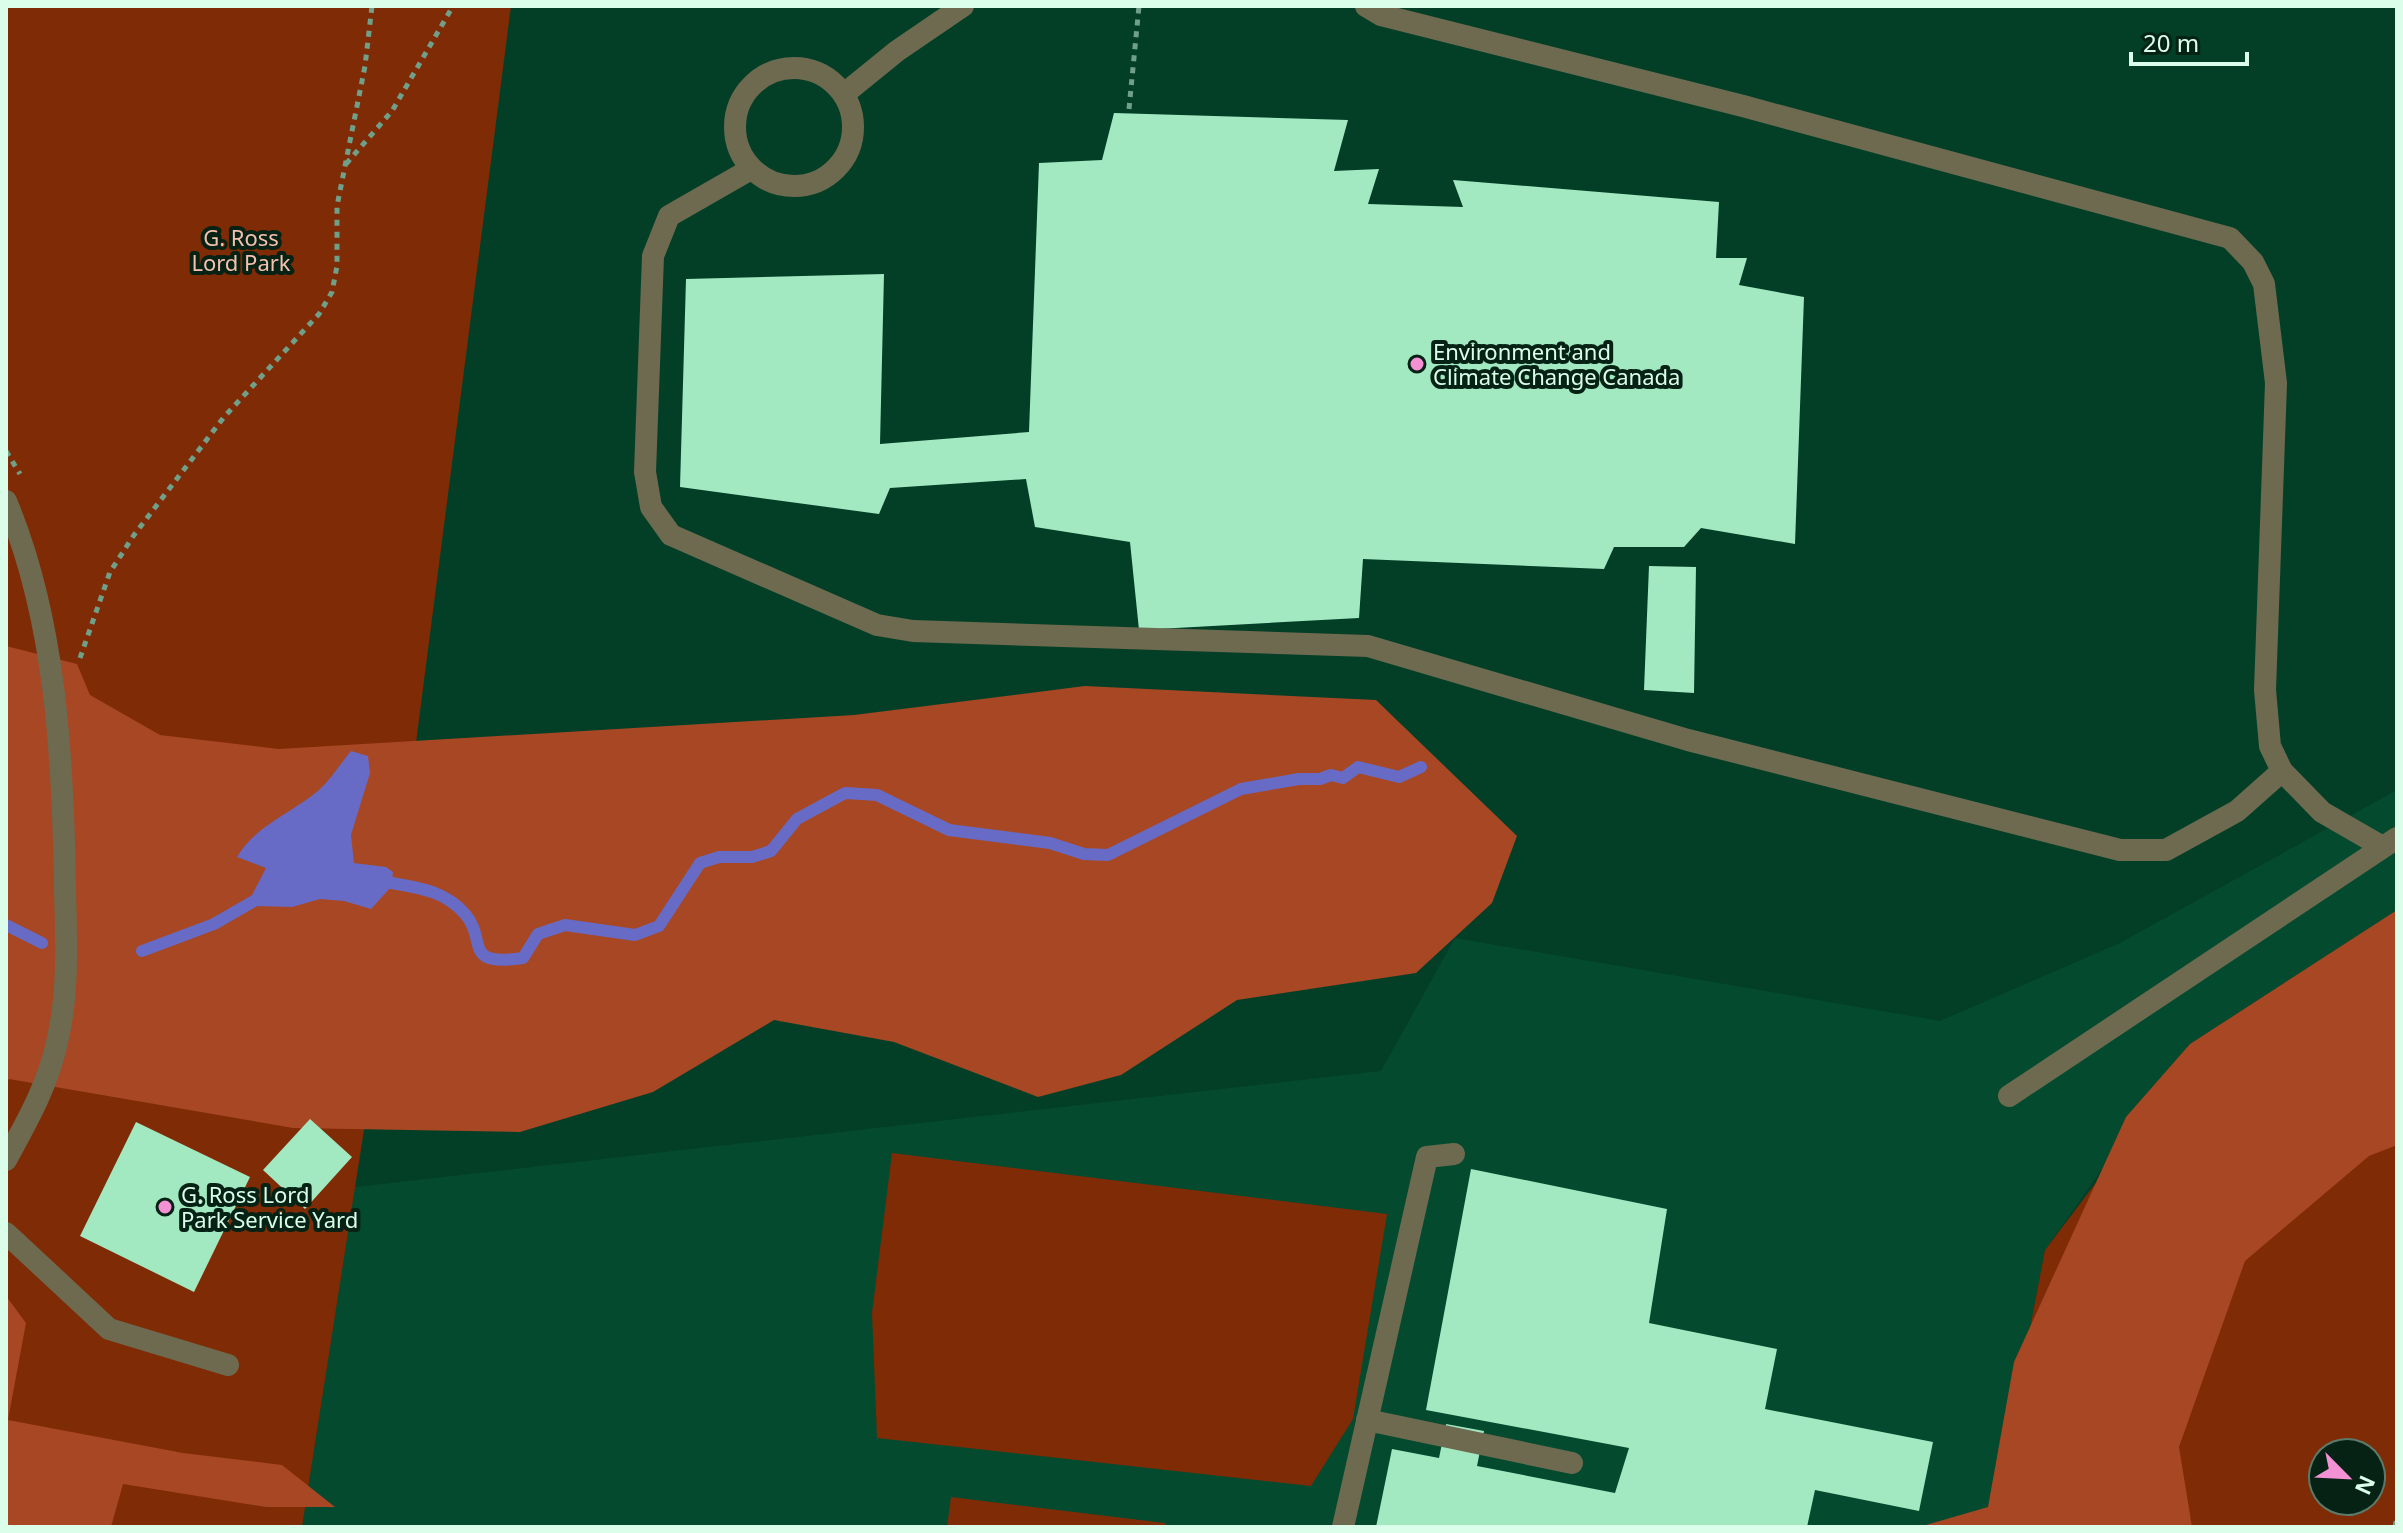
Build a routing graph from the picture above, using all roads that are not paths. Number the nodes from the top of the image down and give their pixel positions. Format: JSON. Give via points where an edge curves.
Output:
{"nodes":[{"id":1,"x":963,"y":6,"type":"edge"},
{"id":2,"x":1366,"y":6,"type":"edge"},
{"id":3,"x":844,"y":94,"type":"junction"},
{"id":4,"x":751,"y":169,"type":"junction"},
{"id":5,"x":6,"y":501,"type":"edge"},
{"id":6,"x":2282,"y":771,"type":"junction"},
{"id":7,"x":2389,"y":842,"type":"edge"},
{"id":8,"x":2009,"y":1096,"type":"dead end"},
{"id":9,"x":1454,"y":1154,"type":"dead end"},
{"id":10,"x":6,"y":1160,"type":"edge"},
{"id":11,"x":6,"y":1233,"type":"edge"},
{"id":12,"x":228,"y":1365,"type":"dead end"},
{"id":13,"x":1367,"y":1420,"type":"junction"},
{"id":14,"x":1572,"y":1463,"type":"dead end"},
{"id":15,"x":1343,"y":1527,"type":"edge"}],
"edges":[{"from":1,"to":3,"type":"lane"},
{"from":2,"to":6,"type":"lane","via":[[1381,15],[2230,238],[2253,262],[2264,284],[2276,383],[2265,690],[2270,746]]},
{"from":3,"to":4,"type":"lane","via":[[853,131],[838,167],[804,186],[785,186]]},
{"from":3,"to":4,"type":"lane","via":[[813,70],[774,70],[757,80],[736,113],[734,133]]},
{"from":4,"to":6,"type":"lane","via":[[669,216],[653,256],[645,472],[651,507],[671,535],[692,546],[877,625],[913,631],[1368,646],[1688,740],[2120,850],[2166,850],[2237,811]]},
{"from":5,"to":10,"type":"lane","via":[[28,552],[42,610],[64,833],[67,980],[58,1038],[40,1099]]},
{"from":6,"to":7,"type":"lane","via":[[2322,812]]},
{"from":7,"to":8,"type":"lane"},
{"from":9,"to":13,"type":"lane","via":[[1427,1157]]},
{"from":11,"to":12,"type":"lane","via":[[109,1329]]},
{"from":13,"to":14,"type":"lane"},
{"from":13,"to":15,"type":"lane"}]}
